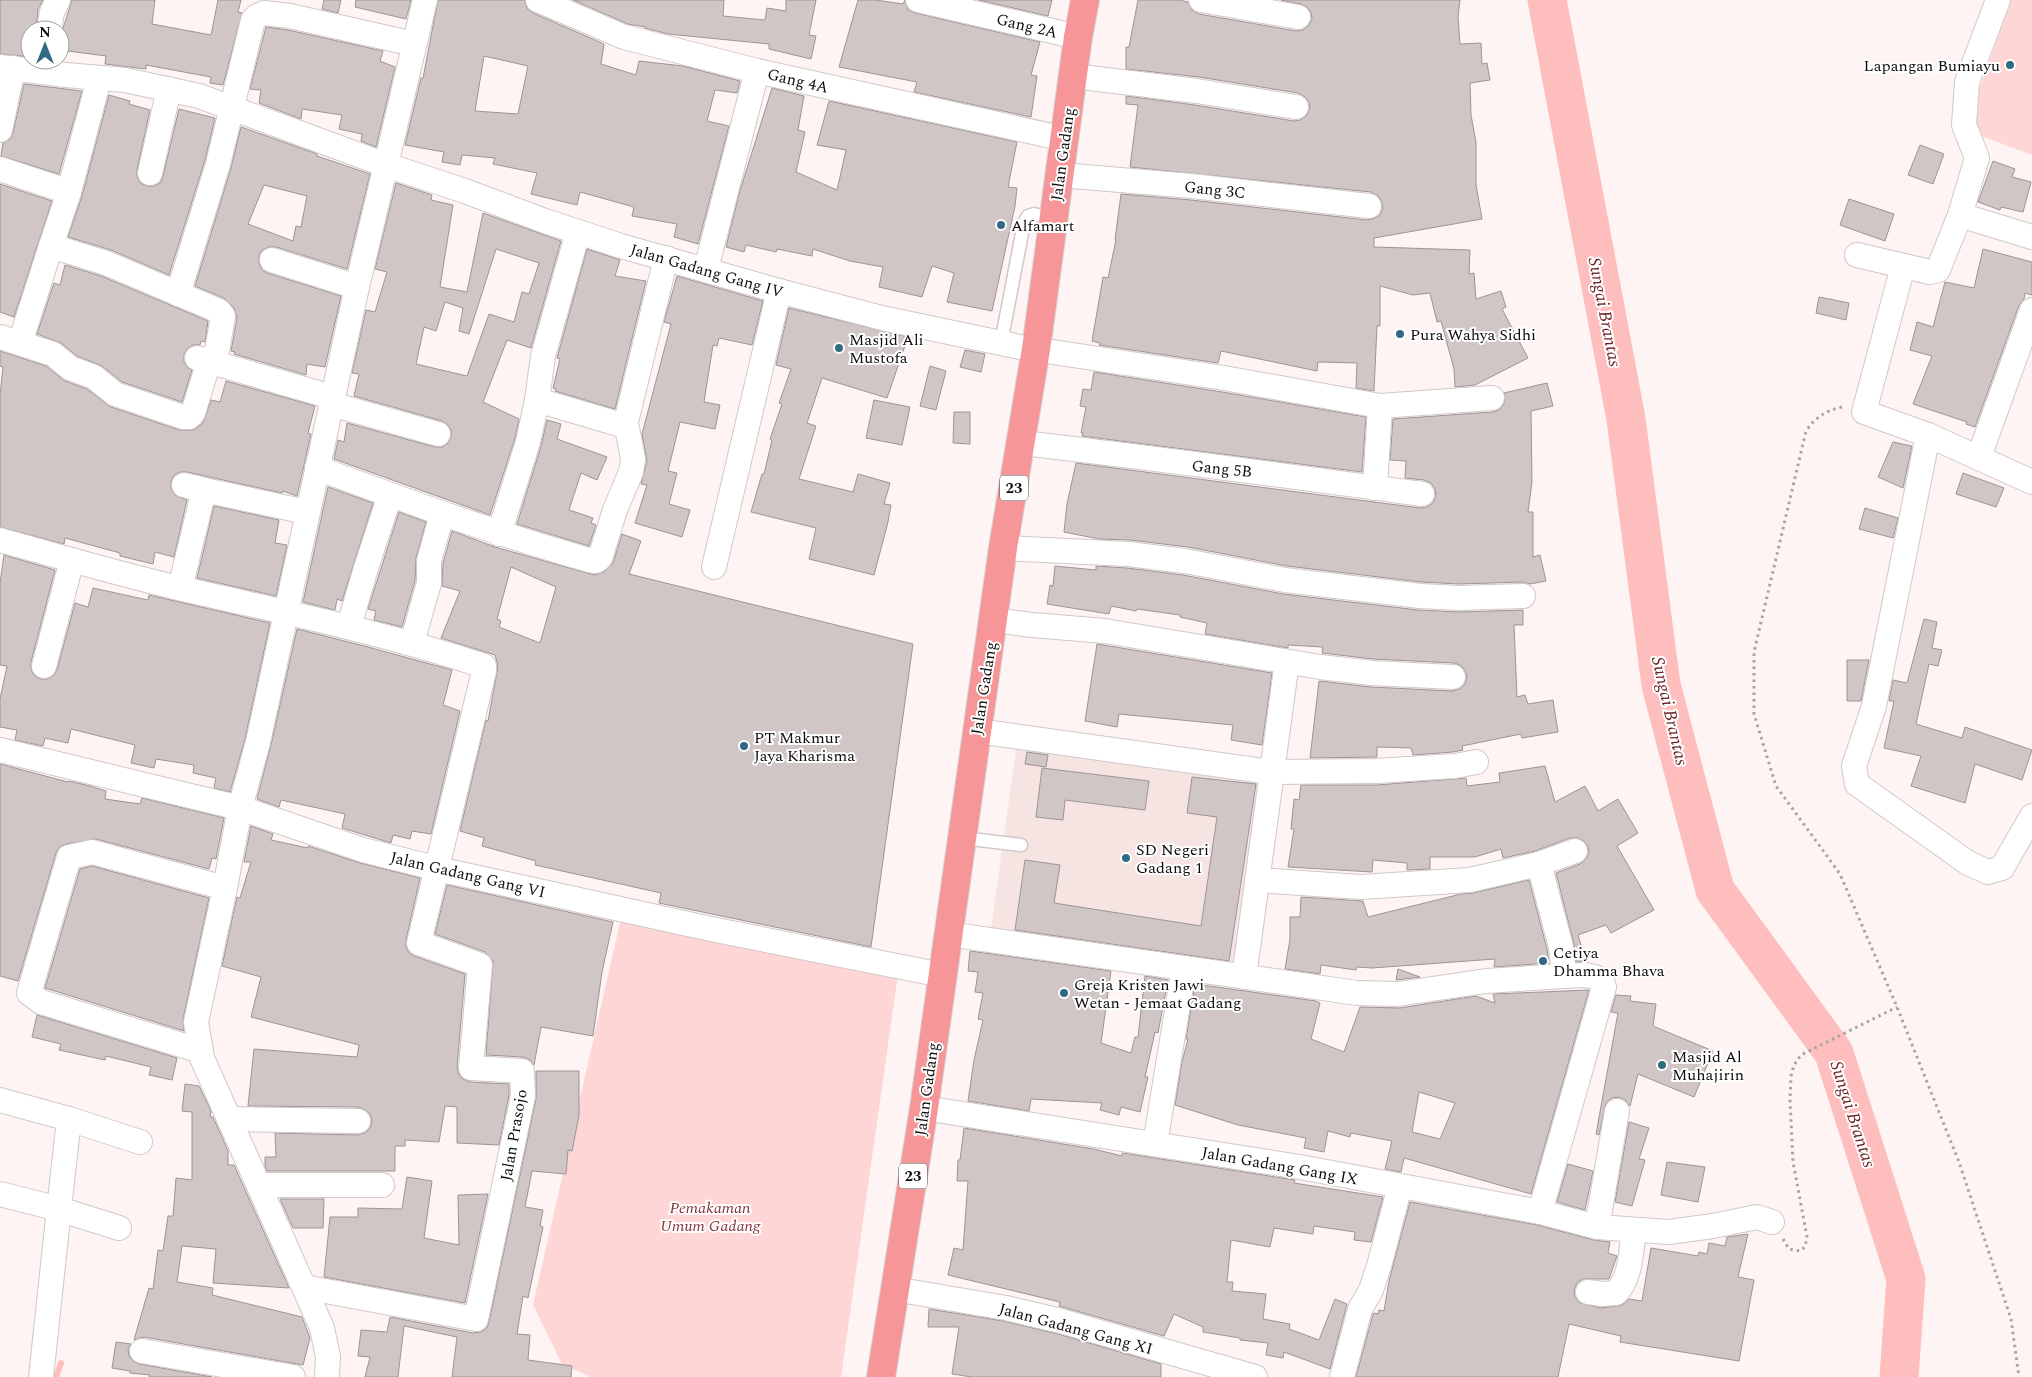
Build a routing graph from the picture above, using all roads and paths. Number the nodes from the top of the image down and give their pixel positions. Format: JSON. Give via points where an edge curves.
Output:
{"nodes":[{"id":1,"x":58,"y":0,"type":"edge"},
{"id":2,"x":425,"y":0,"type":"edge"},
{"id":3,"x":538,"y":0,"type":"edge"},
{"id":4,"x":918,"y":0,"type":"edge"},
{"id":5,"x":1085,"y":0,"type":"edge"},
{"id":6,"x":1201,"y":0,"type":"edge"},
{"id":7,"x":1998,"y":0,"type":"edge"},
{"id":8,"x":1298,"y":17,"type":"dead end"},
{"id":9,"x":51,"y":20,"type":"edge"},
{"id":10,"x":1078,"y":37,"type":"junction"},
{"id":11,"x":414,"y":44,"type":"junction"},
{"id":12,"x":7,"y":67,"type":"edge"},
{"id":13,"x":20,"y":67,"type":"edge"},
{"id":14,"x":61,"y":70,"type":"edge"},
{"id":15,"x":758,"y":71,"type":"junction"},
{"id":16,"x":1073,"y":76,"type":"junction"},
{"id":17,"x":99,"y":79,"type":"junction"},
{"id":18,"x":169,"y":89,"type":"junction"},
{"id":19,"x":233,"y":108,"type":"junction"},
{"id":20,"x":1296,"y":108,"type":"dead end"},
{"id":21,"x":0,"y":130,"type":"edge"},
{"id":22,"x":1065,"y":139,"type":"junction"},
{"id":23,"x":386,"y":166,"type":"junction"},
{"id":24,"x":0,"y":169,"type":"edge"},
{"id":25,"x":150,"y":173,"type":"dead end"},
{"id":26,"x":1061,"y":175,"type":"junction"},
{"id":27,"x":70,"y":192,"type":"junction"},
{"id":28,"x":1369,"y":206,"type":"dead end"},
{"id":29,"x":1960,"y":215,"type":"junction"},
{"id":30,"x":1053,"y":219,"type":"junction"},
{"id":31,"x":578,"y":232,"type":"junction"},
{"id":32,"x":2032,"y":237,"type":"edge"},
{"id":33,"x":51,"y":246,"type":"junction"},
{"id":34,"x":1857,"y":255,"type":"dead end"},
{"id":35,"x":666,"y":258,"type":"junction"},
{"id":36,"x":272,"y":260,"type":"dead end"},
{"id":37,"x":1903,"y":266,"type":"junction"},
{"id":38,"x":706,"y":269,"type":"junction"},
{"id":39,"x":357,"y":287,"type":"junction"},
{"id":40,"x":779,"y":291,"type":"junction"},
{"id":41,"x":178,"y":294,"type":"junction"},
{"id":42,"x":2032,"y":310,"type":"edge"},
{"id":43,"x":10,"y":340,"type":"edge"},
{"id":44,"x":1001,"y":343,"type":"junction"},
{"id":45,"x":1036,"y":349,"type":"junction"},
{"id":46,"x":202,"y":359,"type":"junction"},
{"id":47,"x":1492,"y":398,"type":"dead end"},
{"id":48,"x":332,"y":400,"type":"junction"},
{"id":49,"x":537,"y":400,"type":"junction"},
{"id":50,"x":1380,"y":406,"type":"junction"},
{"id":51,"x":1864,"y":412,"type":"junction"},
{"id":52,"x":625,"y":426,"type":"junction"},
{"id":53,"x":438,"y":434,"type":"dead end"},
{"id":54,"x":1928,"y":435,"type":"junction"},
{"id":55,"x":1022,"y":443,"type":"junction"},
{"id":56,"x":1979,"y":457,"type":"junction"},
{"id":57,"x":316,"y":468,"type":"junction"},
{"id":58,"x":2032,"y":482,"type":"edge"},
{"id":59,"x":1375,"y":488,"type":"junction"},
{"id":60,"x":1422,"y":494,"type":"dead end"},
{"id":61,"x":390,"y":495,"type":"junction"},
{"id":62,"x":307,"y":512,"type":"junction"},
{"id":63,"x":442,"y":514,"type":"junction"},
{"id":64,"x":499,"y":534,"type":"junction"},
{"id":65,"x":0,"y":540,"type":"edge"},
{"id":66,"x":1003,"y":548,"type":"junction"},
{"id":67,"x":72,"y":560,"type":"junction"},
{"id":68,"x":714,"y":567,"type":"dead end"},
{"id":69,"x":180,"y":588,"type":"junction"},
{"id":70,"x":1523,"y":596,"type":"dead end"},
{"id":71,"x":285,"y":612,"type":"junction"},
{"id":72,"x":994,"y":620,"type":"junction"},
{"id":73,"x":349,"y":626,"type":"junction"},
{"id":74,"x":412,"y":643,"type":"junction"},
{"id":75,"x":1287,"y":662,"type":"junction"},
{"id":76,"x":44,"y":666,"type":"dead end"},
{"id":77,"x":1453,"y":678,"type":"dead end"},
{"id":78,"x":977,"y":731,"type":"junction"},
{"id":79,"x":0,"y":750,"type":"edge"},
{"id":80,"x":1476,"y":762,"type":"dead end"},
{"id":81,"x":1271,"y":772,"type":"junction"},
{"id":82,"x":240,"y":808,"type":"junction"},
{"id":83,"x":2032,"y":816,"type":"edge"},
{"id":84,"x":962,"y":838,"type":"junction"},
{"id":85,"x":1022,"y":845,"type":"dead end"},
{"id":86,"x":1575,"y":851,"type":"dead end"},
{"id":87,"x":1538,"y":864,"type":"junction"},
{"id":88,"x":436,"y":868,"type":"junction"},
{"id":89,"x":1257,"y":880,"type":"junction"},
{"id":90,"x":225,"y":888,"type":"junction"},
{"id":91,"x":948,"y":934,"type":"junction"},
{"id":92,"x":1184,"y":968,"type":"junction"},
{"id":93,"x":942,"y":975,"type":"junction"},
{"id":94,"x":1564,"y":976,"type":"junction"},
{"id":95,"x":1244,"y":977,"type":"junction"},
{"id":96,"x":1897,"y":1007,"type":"junction"},
{"id":97,"x":201,"y":1050,"type":"junction"},
{"id":98,"x":0,"y":1100,"type":"edge"},
{"id":99,"x":924,"y":1108,"type":"junction"},
{"id":100,"x":1618,"y":1111,"type":"dead end"},
{"id":101,"x":70,"y":1120,"type":"junction"},
{"id":102,"x":230,"y":1120,"type":"junction"},
{"id":103,"x":358,"y":1121,"type":"dead end"},
{"id":104,"x":140,"y":1142,"type":"dead end"},
{"id":105,"x":1155,"y":1144,"type":"junction"},
{"id":106,"x":259,"y":1185,"type":"junction"},
{"id":107,"x":382,"y":1185,"type":"dead end"},
{"id":108,"x":1400,"y":1186,"type":"junction"},
{"id":109,"x":0,"y":1194,"type":"edge"},
{"id":110,"x":59,"y":1209,"type":"junction"},
{"id":111,"x":1540,"y":1212,"type":"junction"},
{"id":112,"x":1772,"y":1222,"type":"joint"},
{"id":113,"x":1597,"y":1227,"type":"junction"},
{"id":114,"x":119,"y":1228,"type":"dead end"},
{"id":115,"x":1634,"y":1230,"type":"junction"},
{"id":116,"x":304,"y":1287,"type":"junction"},
{"id":117,"x":894,"y":1289,"type":"junction"},
{"id":118,"x":1588,"y":1292,"type":"dead end"},
{"id":119,"x":142,"y":1351,"type":"dead end"},
{"id":120,"x":41,"y":1377,"type":"edge"},
{"id":121,"x":293,"y":1377,"type":"edge"},
{"id":122,"x":327,"y":1377,"type":"edge"},
{"id":123,"x":881,"y":1377,"type":"edge"},
{"id":124,"x":1255,"y":1377,"type":"edge"},
{"id":125,"x":1342,"y":1377,"type":"edge"},
{"id":126,"x":2019,"y":1377,"type":"edge"}],
"edges":[{"from":1,"to":9,"type":"street"},
{"from":2,"to":11,"type":"street"},
{"from":3,"to":15,"type":"street","name":"Gang 4A","via":[[624,37]]},
{"from":4,"to":10,"type":"street","name":"Gang 2A"},
{"from":5,"to":10,"type":"highway","name":"Jalan Gadang","number":"23"},
{"from":6,"to":8,"type":"street"},
{"from":7,"to":29,"type":"street","via":[[1968,82],[1964,125],[1977,158]]},
{"from":10,"to":16,"type":"highway","name":"Jalan Gadang","number":"23"},
{"from":11,"to":19,"type":"street","via":[[264,13],[254,20]]},
{"from":11,"to":23,"type":"street"},
{"from":12,"to":13,"type":"street","name":"Jalan Gadang Gang IV"},
{"from":12,"to":21,"type":"street"},
{"from":14,"to":17,"type":"street","name":"Jalan Gadang Gang IV"},
{"from":15,"to":22,"type":"street","name":"Gang 4A"},
{"from":15,"to":38,"type":"street"},
{"from":16,"to":20,"type":"street","via":[[1197,91]]},
{"from":16,"to":22,"type":"highway","name":"Jalan Gadang","number":"23"},
{"from":17,"to":18,"type":"street","name":"Jalan Gadang Gang IV","via":[[125,80]]},
{"from":17,"to":27,"type":"street"},
{"from":18,"to":19,"type":"street","name":"Jalan Gadang Gang IV"},
{"from":18,"to":25,"type":"street"},
{"from":19,"to":23,"type":"street","name":"Jalan Gadang Gang IV"},
{"from":19,"to":41,"type":"street"},
{"from":22,"to":26,"type":"highway","name":"Jalan Gadang","number":"23"},
{"from":23,"to":31,"type":"street","name":"Jalan Gadang Gang IV","via":[[465,190]]},
{"from":23,"to":39,"type":"street"},
{"from":24,"to":27,"type":"street"},
{"from":26,"to":28,"type":"street","name":"Gang 3C"},
{"from":26,"to":30,"type":"highway","name":"Jalan Gadang","number":"23"},
{"from":27,"to":33,"type":"street"},
{"from":29,"to":32,"type":"street"},
{"from":29,"to":37,"type":"street","via":[[1938,270],[1930,272]]},
{"from":30,"to":44,"type":"lane","via":[[1034,214],[1028,216],[1024,224]]},
{"from":30,"to":45,"type":"highway","name":"Jalan Gadang","number":"23"},
{"from":31,"to":35,"type":"street","name":"Jalan Gadang Gang IV"},
{"from":31,"to":49,"type":"street","via":[[543,356]]},
{"from":33,"to":41,"type":"street","via":[[106,263]]},
{"from":33,"to":43,"type":"street"},
{"from":34,"to":37,"type":"street"},
{"from":35,"to":38,"type":"street","name":"Jalan Gadang Gang IV"},
{"from":35,"to":52,"type":"street"},
{"from":36,"to":39,"type":"street"},
{"from":37,"to":51,"type":"street"},
{"from":38,"to":40,"type":"street","name":"Jalan Gadang Gang IV"},
{"from":39,"to":48,"type":"street"},
{"from":40,"to":44,"type":"street","name":"Jalan Gadang Gang IV","via":[[882,318]]},
{"from":40,"to":68,"type":"street"},
{"from":41,"to":46,"type":"street","via":[[222,313],[217,351]]},
{"from":42,"to":56,"type":"street"},
{"from":43,"to":46,"type":"street","via":[[53,354],[70,368],[94,376],[115,394],[183,417],[193,413]]},
{"from":44,"to":45,"type":"street","name":"Jalan Gadang Gang IV"},
{"from":45,"to":50,"type":"street","name":"Jalan Gadang Gang IV"},
{"from":45,"to":55,"type":"highway","name":"Jalan Gadang","number":"23"},
{"from":46,"to":48,"type":"street"},
{"from":47,"to":50,"type":"street","name":"Jalan Gadang Gang IV"},
{"from":48,"to":53,"type":"street"},
{"from":48,"to":57,"type":"street"},
{"from":49,"to":52,"type":"street"},
{"from":49,"to":64,"type":"street","via":[[528,442]]},
{"from":50,"to":59,"type":"street"},
{"from":51,"to":54,"type":"street"},
{"from":51,"to":96,"type":"path","via":[[1848,406],[1831,409],[1815,418],[1806,431],[1754,652],[1754,714],[1776,786],[1840,874]]},
{"from":52,"to":64,"type":"street","via":[[629,431],[632,466],[598,560]]},
{"from":54,"to":56,"type":"street"},
{"from":54,"to":83,"type":"street","via":[[1874,706],[1854,766],[1857,784],[1968,863],[1988,872],[2002,868]]},
{"from":55,"to":59,"type":"street","name":"Gang 5B"},
{"from":55,"to":66,"type":"highway","name":"Jalan Gadang","number":"23"},
{"from":56,"to":58,"type":"street"},
{"from":57,"to":61,"type":"street"},
{"from":57,"to":62,"type":"street"},
{"from":59,"to":60,"type":"street","name":"Gang 5B"},
{"from":61,"to":63,"type":"street"},
{"from":61,"to":73,"type":"street"},
{"from":62,"to":69,"type":"street","via":[[194,488]]},
{"from":62,"to":71,"type":"street"},
{"from":63,"to":64,"type":"street"},
{"from":63,"to":74,"type":"street","via":[[429,561],[429,583]]},
{"from":65,"to":67,"type":"street"},
{"from":66,"to":70,"type":"street","via":[[1128,554],[1285,580],[1420,596]]},
{"from":66,"to":72,"type":"highway","name":"Jalan Gadang","number":"23"},
{"from":67,"to":69,"type":"street"},
{"from":67,"to":76,"type":"street"},
{"from":69,"to":71,"type":"street"},
{"from":71,"to":73,"type":"street"},
{"from":71,"to":82,"type":"street","via":[[258,742]]},
{"from":72,"to":75,"type":"street","via":[[1105,631]]},
{"from":72,"to":78,"type":"highway","name":"Jalan Gadang","number":"23"},
{"from":73,"to":74,"type":"street"},
{"from":74,"to":88,"type":"street","via":[[484,667]]},
{"from":75,"to":77,"type":"street","via":[[1372,673]]},
{"from":75,"to":81,"type":"street"},
{"from":78,"to":81,"type":"street"},
{"from":78,"to":84,"type":"highway","name":"Jalan Gadang","number":"23"},
{"from":79,"to":82,"type":"street","name":"Jalan Gadang Gang VI"},
{"from":80,"to":81,"type":"street","via":[[1384,771]]},
{"from":81,"to":89,"type":"street"},
{"from":82,"to":88,"type":"street","name":"Jalan Gadang Gang VI","via":[[363,850]]},
{"from":82,"to":90,"type":"street"},
{"from":84,"to":85,"type":"lane"},
{"from":84,"to":91,"type":"highway","name":"Jalan Gadang","number":"23"},
{"from":86,"to":87,"type":"street"},
{"from":87,"to":89,"type":"street","via":[[1470,880],[1361,888]]},
{"from":87,"to":94,"type":"street","via":[[1561,947]]},
{"from":88,"to":93,"type":"street","name":"Jalan Gadang Gang VI","via":[[711,929]]},
{"from":88,"to":116,"type":"street","name":"Jalan Prasojo","via":[[420,943],[480,965],[471,1068],[522,1071],[523,1096],[476,1318]]},
{"from":89,"to":95,"type":"street"},
{"from":90,"to":97,"type":"street","via":[[196,1022]]},
{"from":90,"to":97,"type":"street","via":[[92,852],[69,858],[29,993],[41,1002]]},
{"from":91,"to":92,"type":"street"},
{"from":91,"to":93,"type":"highway","name":"Jalan Gadang","number":"23"},
{"from":92,"to":95,"type":"street"},
{"from":92,"to":105,"type":"street"},
{"from":93,"to":99,"type":"highway","name":"Jalan Gadang","number":"23"},
{"from":94,"to":95,"type":"street","via":[[1486,981],[1398,994],[1357,993]]},
{"from":94,"to":111,"type":"street","via":[[1595,977],[1604,987]]},
{"from":96,"to":112,"type":"path","via":[[1801,1055],[1794,1065],[1790,1100],[1793,1162],[1807,1237],[1805,1247],[1800,1251],[1789,1249]]},
{"from":96,"to":126,"type":"path","via":[[1969,1190],[2011,1319]]},
{"from":97,"to":102,"type":"street"},
{"from":98,"to":101,"type":"street"},
{"from":99,"to":105,"type":"street","name":"Jalan Gadang Gang IX"},
{"from":99,"to":117,"type":"highway","name":"Jalan Gadang","number":"23"},
{"from":100,"to":113,"type":"street"},
{"from":101,"to":104,"type":"street"},
{"from":101,"to":110,"type":"street"},
{"from":102,"to":103,"type":"street"},
{"from":102,"to":106,"type":"street"},
{"from":105,"to":108,"type":"street","name":"Jalan Gadang Gang IX"},
{"from":106,"to":107,"type":"street"},
{"from":106,"to":116,"type":"street"},
{"from":108,"to":111,"type":"street","name":"Jalan Gadang Gang IX"},
{"from":108,"to":125,"type":"street","via":[[1379,1266],[1360,1309]]},
{"from":109,"to":110,"type":"street"},
{"from":110,"to":114,"type":"street"},
{"from":110,"to":120,"type":"street"},
{"from":111,"to":113,"type":"street","name":"Jalan Gadang Gang IX"},
{"from":112,"to":115,"type":"street","name":"Jalan Gadang Gang IX","via":[[1757,1217],[1669,1232]]},
{"from":113,"to":115,"type":"street","name":"Jalan Gadang Gang IX"},
{"from":115,"to":118,"type":"street","via":[[1623,1287],[1616,1293]]},
{"from":116,"to":122,"type":"street","via":[[326,1340]]},
{"from":117,"to":123,"type":"highway","name":"Jalan Gadang","number":"23"},
{"from":117,"to":124,"type":"street","name":"Jalan Gadang Gang XI","via":[[1016,1310]]},
{"from":119,"to":121,"type":"street"}]}
